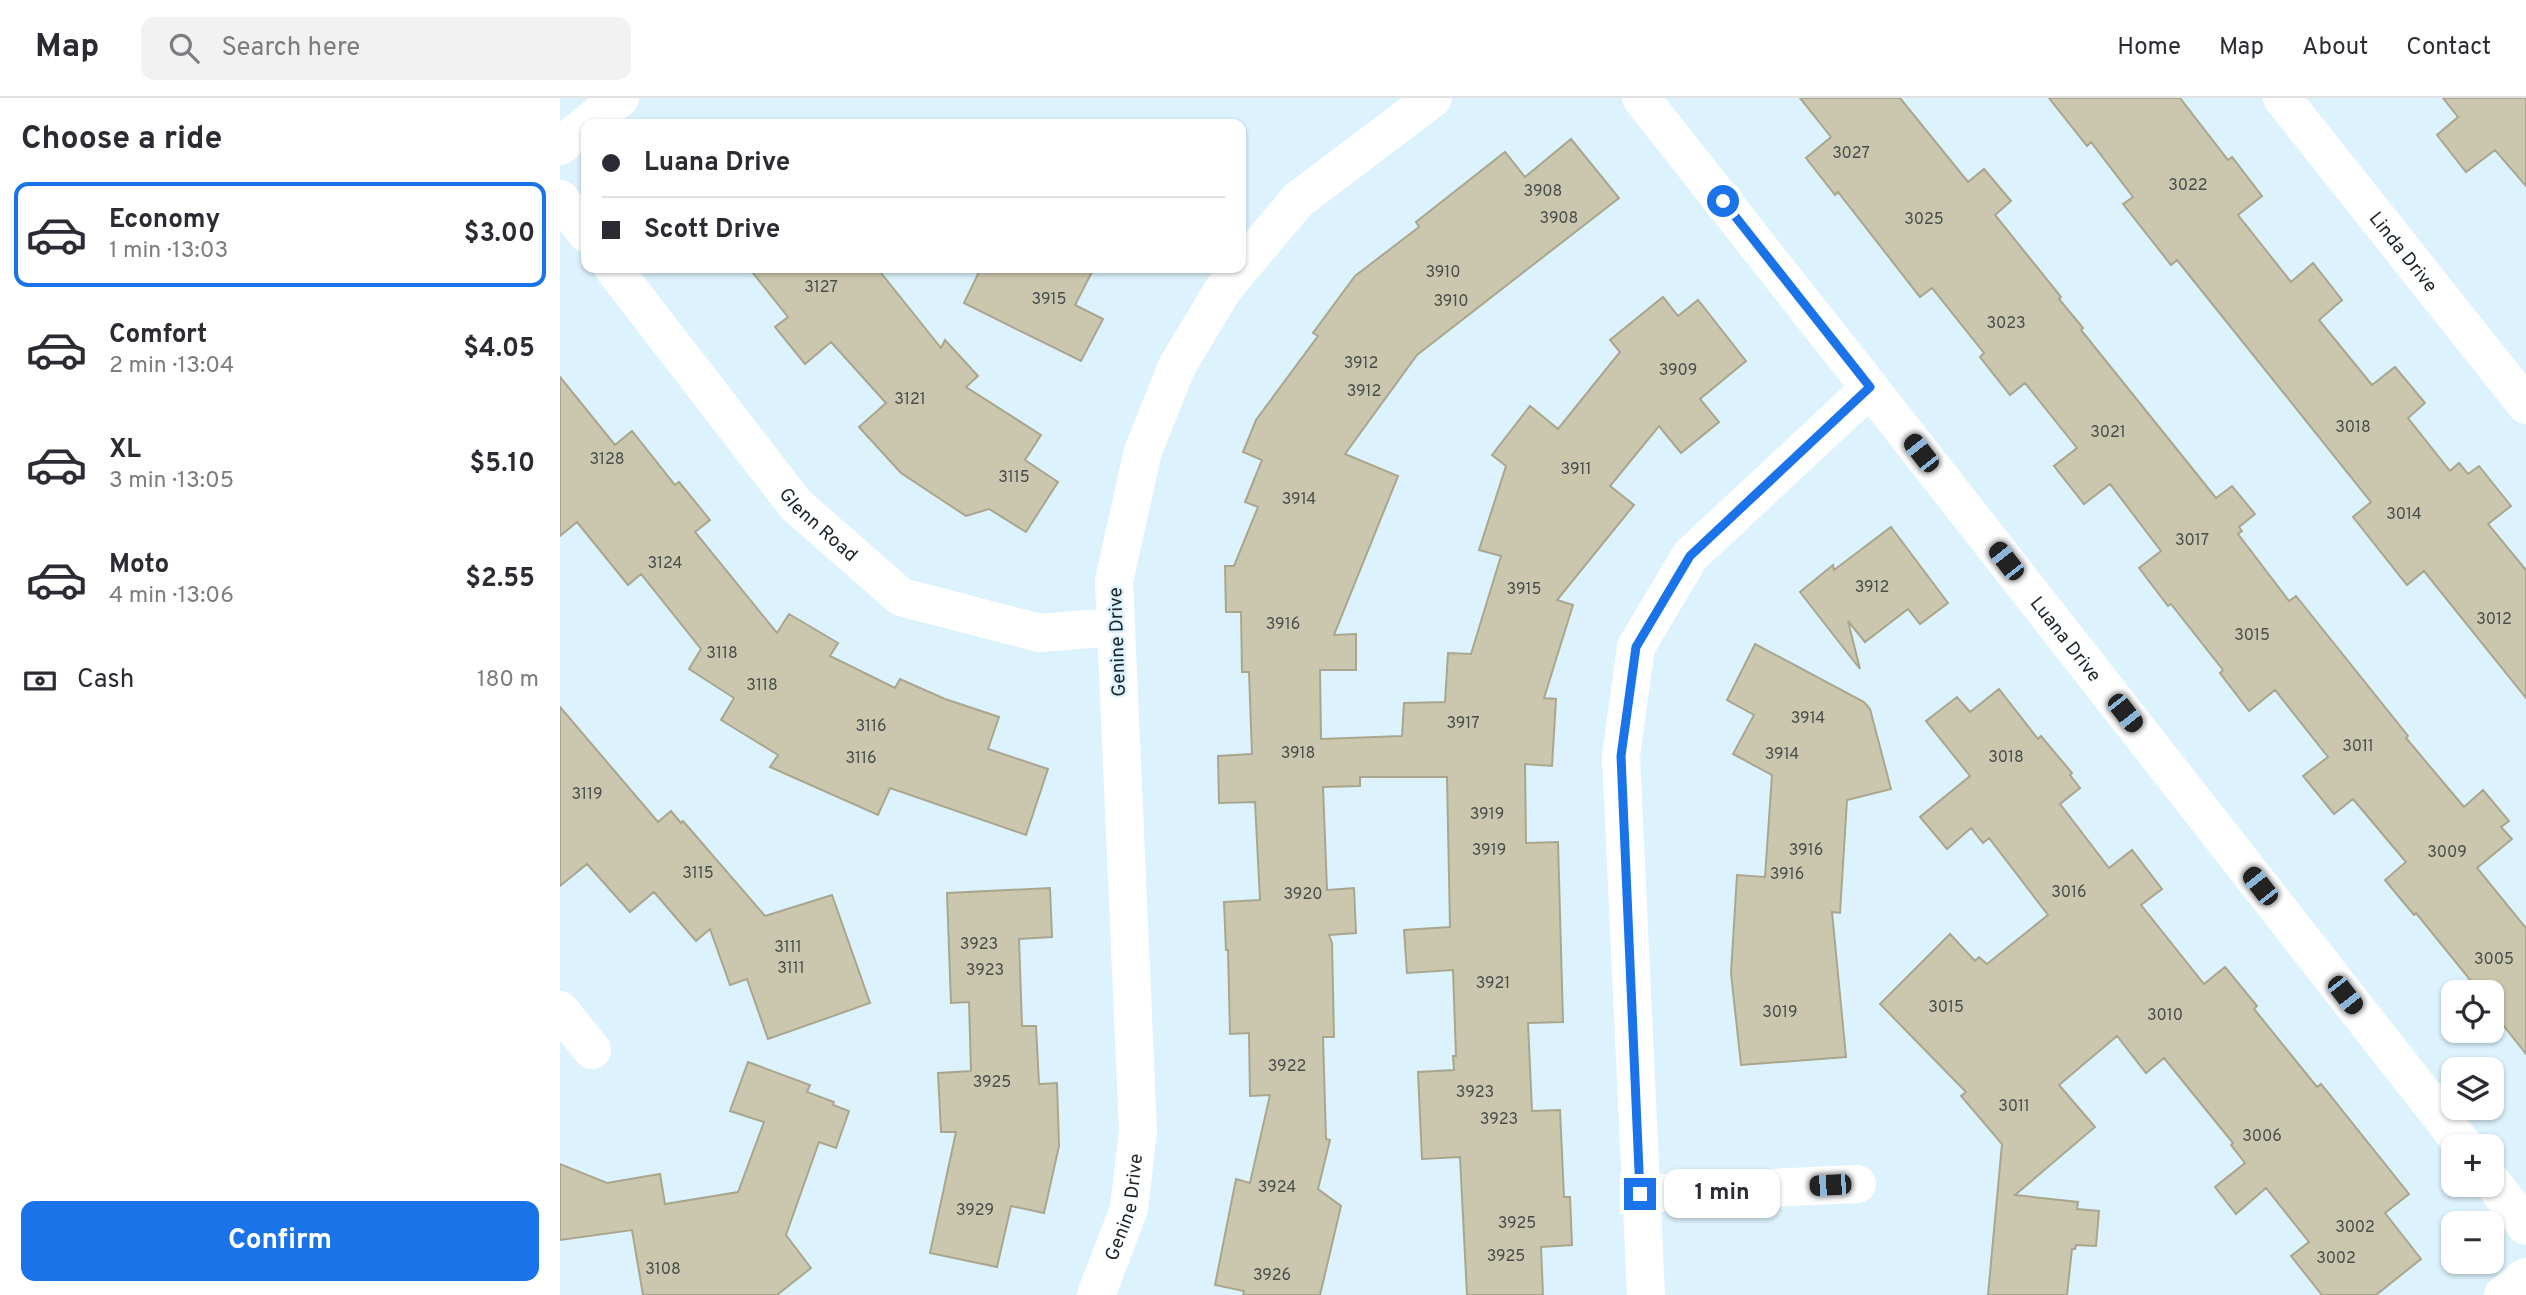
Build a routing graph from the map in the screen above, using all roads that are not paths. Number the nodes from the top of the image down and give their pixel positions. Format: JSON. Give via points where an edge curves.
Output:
{"nodes":[{"id":1,"x":620,"y":98,"type":"edge"},
{"id":2,"x":1433,"y":98,"type":"edge"},
{"id":3,"x":1641,"y":98,"type":"edge"},
{"id":4,"x":2282,"y":98,"type":"edge"},
{"id":5,"x":594,"y":119,"type":"edge"},
{"id":6,"x":581,"y":130,"type":"edge"},
{"id":7,"x":560,"y":146,"type":"edge"},
{"id":8,"x":560,"y":199,"type":"edge"},
{"id":9,"x":581,"y":226,"type":"edge"},
{"id":10,"x":1246,"y":264,"type":"edge"},
{"id":11,"x":617,"y":273,"type":"edge"},
{"id":12,"x":1238,"y":273,"type":"edge"},
{"id":13,"x":1870,"y":387,"type":"junction"},
{"id":14,"x":2526,"y":405,"type":"edge"},
{"id":15,"x":1114,"y":627,"type":"junction"},
{"id":16,"x":560,"y":1010,"type":"edge"},
{"id":17,"x":592,"y":1049,"type":"dead end"},
{"id":18,"x":2455,"y":1134,"type":"edge"},
{"id":19,"x":1857,"y":1184,"type":"dead end"},
{"id":20,"x":1640,"y":1194,"type":"junction"},
{"id":21,"x":2504,"y":1197,"type":"edge"},
{"id":22,"x":2526,"y":1226,"type":"edge"},
{"id":23,"x":2526,"y":1277,"type":"edge"},
{"id":24,"x":1096,"y":1295,"type":"edge"},
{"id":25,"x":1646,"y":1295,"type":"edge"},
{"id":26,"x":2503,"y":1295,"type":"edge"}],
"edges":[{"from":1,"to":5,"type":"street"},
{"from":2,"to":10,"type":"street","name":"Genine Drive","via":[[1298,200]]},
{"from":3,"to":13,"type":"street","name":"Luana Drive"},
{"from":4,"to":14,"type":"street","name":"Linda Drive"},
{"from":6,"to":7,"type":"street"},
{"from":8,"to":9,"type":"street"},
{"from":11,"to":15,"type":"street","name":"Glenn Road","via":[[796,505],[901,597],[1040,633]]},
{"from":12,"to":15,"type":"street","name":"Genine Drive","via":[[1177,366],[1143,452],[1114,581]]},
{"from":13,"to":18,"type":"street","name":"Luana Drive"},
{"from":13,"to":20,"type":"street","via":[[1690,556],[1636,647],[1621,756]]},
{"from":15,"to":24,"type":"street","name":"Genine Drive","via":[[1138,1130],[1129,1209]]},
{"from":16,"to":17,"type":"street"},
{"from":19,"to":20,"type":"street"},
{"from":20,"to":25,"type":"street"},
{"from":21,"to":22,"type":"street"},
{"from":23,"to":26,"type":"street"}]}
